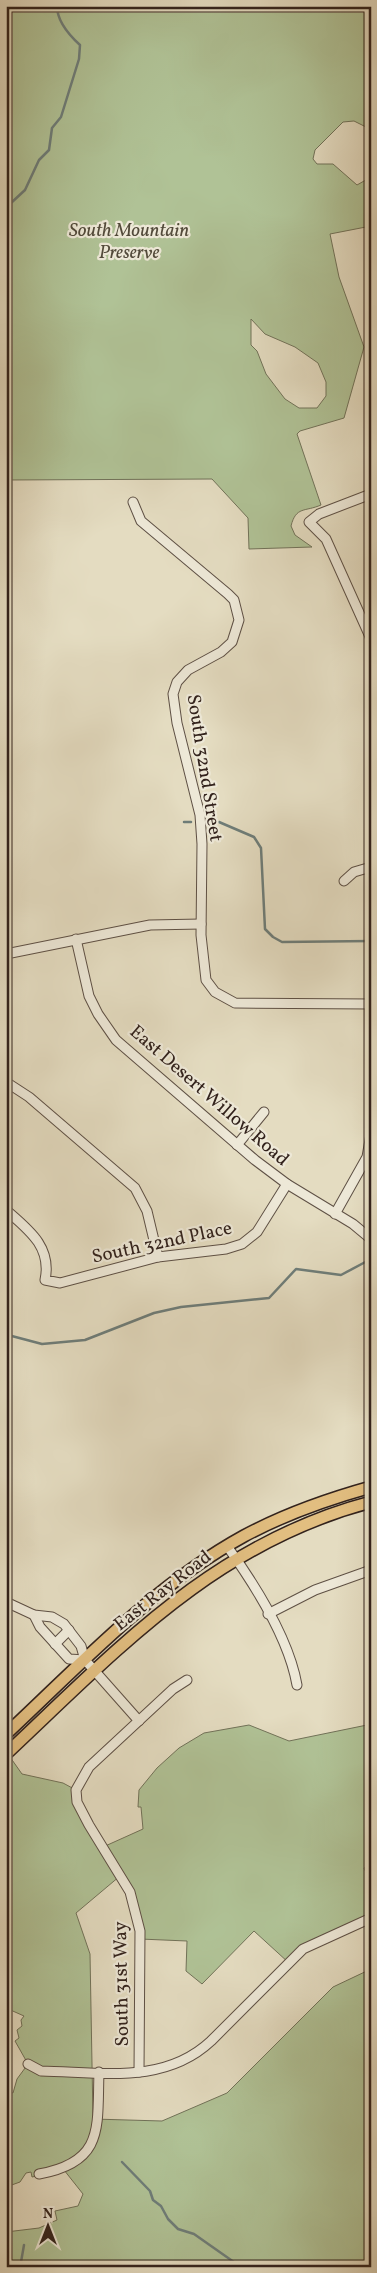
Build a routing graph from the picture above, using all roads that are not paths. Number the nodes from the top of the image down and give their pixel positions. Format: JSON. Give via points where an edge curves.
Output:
{"nodes":[{"id":1,"x":371,"y":494,"type":"edge"},
{"id":2,"x":133,"y":502,"type":"dead end"},
{"id":3,"x":371,"y":639,"type":"edge"},
{"id":4,"x":371,"y":867,"type":"edge"},
{"id":5,"x":344,"y":881,"type":"dead end"},
{"id":6,"x":201,"y":924,"type":"junction"},
{"id":7,"x":76,"y":939,"type":"junction"},
{"id":8,"x":6,"y":954,"type":"edge"},
{"id":9,"x":371,"y":1004,"type":"edge"},
{"id":10,"x":6,"y":1082,"type":"edge"},
{"id":11,"x":264,"y":1112,"type":"dead end"},
{"id":12,"x":237,"y":1146,"type":"junction"},
{"id":13,"x":287,"y":1184,"type":"junction"},
{"id":14,"x":6,"y":1210,"type":"edge"},
{"id":15,"x":335,"y":1214,"type":"junction"},
{"id":16,"x":371,"y":1239,"type":"edge"},
{"id":17,"x":158,"y":1257,"type":"junction"},
{"id":18,"x":371,"y":1487,"type":"edge"},
{"id":19,"x":371,"y":1502,"type":"edge"},
{"id":20,"x":227,"y":1546,"type":"junction"},
{"id":21,"x":236,"y":1558,"type":"junction"},
{"id":22,"x":371,"y":1570,"type":"edge"},
{"id":23,"x":6,"y":1602,"type":"edge"},
{"id":24,"x":268,"y":1614,"type":"junction"},
{"id":25,"x":34,"y":1615,"type":"junction"},
{"id":26,"x":69,"y":1630,"type":"junction"},
{"id":27,"x":55,"y":1644,"type":"junction"},
{"id":28,"x":90,"y":1667,"type":"junction"},
{"id":29,"x":187,"y":1680,"type":"dead end"},
{"id":30,"x":297,"y":1685,"type":"dead end"},
{"id":31,"x":139,"y":1721,"type":"junction"},
{"id":32,"x":6,"y":1734,"type":"edge"},
{"id":33,"x":6,"y":1754,"type":"edge"},
{"id":34,"x":371,"y":1918,"type":"edge"},
{"id":35,"x":28,"y":2064,"type":"dead end"},
{"id":36,"x":99,"y":2072,"type":"junction"},
{"id":37,"x":139,"y":2072,"type":"junction"},
{"id":38,"x":39,"y":2174,"type":"dead end"}],
"edges":[{"from":1,"to":3,"type":"street","via":[[319,514],[309,522],[326,539]]},
{"from":2,"to":6,"type":"street","name":"South 32nd Street","via":[[140,520],[234,600],[239,620],[232,642],[221,652],[188,670],[177,682],[173,694],[200,815]]},
{"from":4,"to":5,"type":"street","via":[[354,872]]},
{"from":6,"to":7,"type":"street","via":[[150,925]]},
{"from":6,"to":9,"type":"street","name":"South 32nd Street","via":[[206,980],[215,992],[235,1003]]},
{"from":7,"to":8,"type":"street"},
{"from":7,"to":12,"type":"street","name":"East Desert Willow Road","via":[[88,996],[116,1040]]},
{"from":9,"to":15,"type":"street","via":[[371,1134],[367,1157]]},
{"from":10,"to":17,"type":"street","via":[[30,1097],[135,1188],[147,1211]]},
{"from":11,"to":12,"type":"street"},
{"from":12,"to":13,"type":"street","name":"East Desert Willow Road"},
{"from":13,"to":15,"type":"street","name":"East Desert Willow Road"},
{"from":13,"to":17,"type":"street","name":"South 32nd Place","via":[[257,1232],[242,1244]]},
{"from":14,"to":17,"type":"street","name":"South 32nd Place","via":[[40,1240],[48,1268],[45,1280],[60,1284]]},
{"from":15,"to":16,"type":"street","name":"East Desert Willow Road"},
{"from":18,"to":20,"type":"main road","name":"East Ray Road","via":[[284,1518]]},
{"from":19,"to":21,"type":"main road","name":"East Ray Road","via":[[288,1531]]},
{"from":20,"to":21,"type":"street"},
{"from":20,"to":28,"type":"main road","name":"East Ray Road","via":[[155,1596]]},
{"from":21,"to":24,"type":"street"},
{"from":21,"to":28,"type":"main road","name":"East Ray Road","via":[[160,1611]]},
{"from":22,"to":24,"type":"street","via":[[315,1590]]},
{"from":23,"to":25,"type":"street"},
{"from":24,"to":30,"type":"street","via":[[288,1654]]},
{"from":25,"to":26,"type":"street","via":[[52,1617]]},
{"from":25,"to":27,"type":"street","via":[[40,1628]]},
{"from":26,"to":27,"type":"street"},
{"from":26,"to":28,"type":"street","via":[[81,1646]]},
{"from":27,"to":28,"type":"street","via":[[69,1659]]},
{"from":28,"to":31,"type":"street"},
{"from":28,"to":32,"type":"main road","name":"East Ray Road"},
{"from":28,"to":33,"type":"main road","name":"East Ray Road"},
{"from":29,"to":31,"type":"street","via":[[173,1688]]},
{"from":31,"to":37,"type":"street","name":"South 31st Way","via":[[89,1766],[76,1790],[88,1825],[130,1892],[137,1910],[140,1931]]},
{"from":34,"to":37,"type":"street","via":[[303,1949],[198,2054],[169,2068]]},
{"from":35,"to":36,"type":"street","via":[[41,2071]]},
{"from":36,"to":37,"type":"street"},
{"from":36,"to":38,"type":"street","name":"South 31st Way","via":[[97,2127],[90,2147],[71,2164],[57,2171]]}]}
